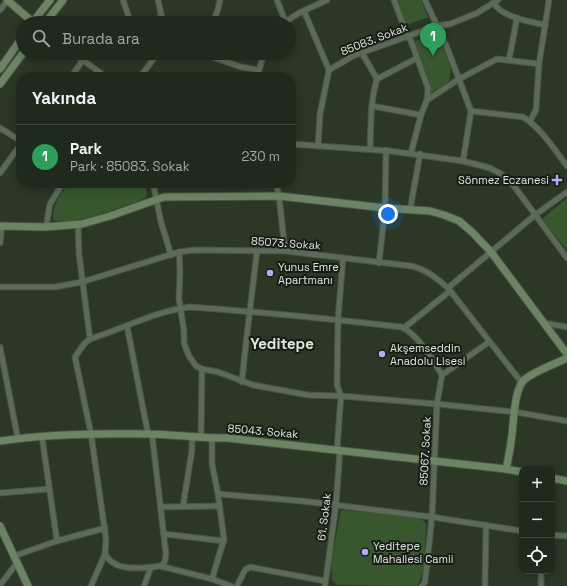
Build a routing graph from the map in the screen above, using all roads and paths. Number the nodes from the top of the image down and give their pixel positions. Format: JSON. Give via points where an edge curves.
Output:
{"nodes":[{"id":1,"x":7,"y":0,"type":"edge"},
{"id":2,"x":50,"y":0,"type":"edge"},
{"id":3,"x":64,"y":0,"type":"edge"},
{"id":4,"x":123,"y":0,"type":"edge"},
{"id":5,"x":158,"y":0,"type":"edge"},
{"id":6,"x":220,"y":0,"type":"edge"},
{"id":7,"x":278,"y":0,"type":"edge"},
{"id":8,"x":327,"y":0,"type":"edge"},
{"id":9,"x":394,"y":0,"type":"edge"},
{"id":10,"x":425,"y":0,"type":"edge"},
{"id":11,"x":549,"y":0,"type":"edge"},
{"id":12,"x":496,"y":2,"type":"edge"},
{"id":13,"x":0,"y":10,"type":"edge"},
{"id":14,"x":304,"y":10,"type":"junction"},
{"id":15,"x":25,"y":16,"type":"edge"},
{"id":16,"x":38,"y":16,"type":"edge"},
{"id":17,"x":51,"y":16,"type":"edge"},
{"id":18,"x":129,"y":16,"type":"edge"},
{"id":19,"x":162,"y":16,"type":"edge"},
{"id":20,"x":216,"y":16,"type":"edge"},
{"id":21,"x":282,"y":16,"type":"edge"},
{"id":22,"x":294,"y":16,"type":"edge"},
{"id":23,"x":517,"y":18,"type":"junction"},
{"id":24,"x":545,"y":25,"type":"junction"},
{"id":25,"x":436,"y":26,"type":"junction"},
{"id":26,"x":408,"y":37,"type":"junction"},
{"id":27,"x":16,"y":46,"type":"edge"},
{"id":28,"x":362,"y":52,"type":"junction"},
{"id":29,"x":417,"y":58,"type":"junction"},
{"id":30,"x":18,"y":60,"type":"edge"},
{"id":31,"x":83,"y":60,"type":"joint"},
{"id":32,"x":153,"y":60,"type":"edge"},
{"id":33,"x":221,"y":60,"type":"edge"},
{"id":34,"x":262,"y":60,"type":"edge"},
{"id":35,"x":509,"y":60,"type":"junction"},
{"id":36,"x":539,"y":64,"type":"junction"},
{"id":37,"x":0,"y":68,"type":"edge"},
{"id":38,"x":258,"y":70,"type":"joint"},
{"id":39,"x":329,"y":70,"type":"junction"},
{"id":40,"x":75,"y":72,"type":"edge"},
{"id":41,"x":99,"y":72,"type":"edge"},
{"id":42,"x":144,"y":72,"type":"edge"},
{"id":43,"x":377,"y":79,"type":"junction"},
{"id":44,"x":459,"y":79,"type":"junction"},
{"id":45,"x":0,"y":84,"type":"edge"},
{"id":46,"x":427,"y":100,"type":"junction"},
{"id":47,"x":372,"y":106,"type":"junction"},
{"id":48,"x":471,"y":111,"type":"junction"},
{"id":49,"x":421,"y":115,"type":"junction"},
{"id":50,"x":530,"y":121,"type":"junction"},
{"id":51,"x":0,"y":128,"type":"edge"},
{"id":52,"x":16,"y":139,"type":"edge"},
{"id":53,"x":296,"y":144,"type":"edge"},
{"id":54,"x":318,"y":146,"type":"junction"},
{"id":55,"x":370,"y":149,"type":"junction"},
{"id":56,"x":16,"y":150,"type":"edge"},
{"id":57,"x":386,"y":150,"type":"junction"},
{"id":58,"x":411,"y":153,"type":"junction"},
{"id":59,"x":420,"y":154,"type":"junction"},
{"id":60,"x":463,"y":161,"type":"junction"},
{"id":61,"x":567,"y":166,"type":"edge"},
{"id":62,"x":0,"y":173,"type":"edge"},
{"id":63,"x":60,"y":188,"type":"edge"},
{"id":64,"x":154,"y":188,"type":"edge"},
{"id":65,"x":277,"y":188,"type":"edge"},
{"id":66,"x":567,"y":192,"type":"edge"},
{"id":67,"x":279,"y":196,"type":"junction"},
{"id":68,"x":157,"y":199,"type":"junction"},
{"id":69,"x":385,"y":208,"type":"junction"},
{"id":70,"x":410,"y":210,"type":"junction"},
{"id":71,"x":535,"y":215,"type":"junction"},
{"id":72,"x":78,"y":224,"type":"junction"},
{"id":73,"x":1,"y":226,"type":"edge"},
{"id":74,"x":46,"y":226,"type":"junction"},
{"id":75,"x":0,"y":243,"type":"edge"},
{"id":76,"x":257,"y":251,"type":"junction"},
{"id":77,"x":285,"y":251,"type":"junction"},
{"id":78,"x":178,"y":252,"type":"junction"},
{"id":79,"x":491,"y":252,"type":"junction"},
{"id":80,"x":171,"y":255,"type":"junction"},
{"id":81,"x":343,"y":258,"type":"junction"},
{"id":82,"x":567,"y":258,"type":"edge"},
{"id":83,"x":379,"y":263,"type":"junction"},
{"id":84,"x":82,"y":282,"type":"junction"},
{"id":85,"x":0,"y":287,"type":"edge"},
{"id":86,"x":449,"y":289,"type":"junction"},
{"id":87,"x":180,"y":308,"type":"junction"},
{"id":88,"x":250,"y":311,"type":"junction"},
{"id":89,"x":338,"y":320,"type":"junction"},
{"id":90,"x":544,"y":324,"type":"junction"},
{"id":91,"x":127,"y":326,"type":"junction"},
{"id":92,"x":567,"y":327,"type":"edge"},
{"id":93,"x":404,"y":328,"type":"junction"},
{"id":94,"x":90,"y":339,"type":"junction"},
{"id":95,"x":489,"y":342,"type":"junction"},
{"id":96,"x":0,"y":347,"type":"edge"},
{"id":97,"x":567,"y":354,"type":"edge"},
{"id":98,"x":567,"y":358,"type":"edge"},
{"id":99,"x":202,"y":369,"type":"junction"},
{"id":100,"x":442,"y":375,"type":"junction"},
{"id":101,"x":242,"y":382,"type":"junction"},
{"id":102,"x":522,"y":383,"type":"junction"},
{"id":103,"x":341,"y":396,"type":"junction"},
{"id":104,"x":438,"y":404,"type":"junction"},
{"id":105,"x":515,"y":412,"type":"junction"},
{"id":106,"x":567,"y":422,"type":"edge"},
{"id":107,"x":91,"y":434,"type":"junction"},
{"id":108,"x":150,"y":434,"type":"junction"},
{"id":109,"x":192,"y":436,"type":"junction"},
{"id":110,"x":42,"y":437,"type":"junction"},
{"id":111,"x":201,"y":437,"type":"junction"},
{"id":112,"x":212,"y":438,"type":"junction"},
{"id":113,"x":18,"y":439,"type":"junction"},
{"id":114,"x":0,"y":441,"type":"edge"},
{"id":115,"x":338,"y":450,"type":"junction"},
{"id":116,"x":435,"y":461,"type":"junction"},
{"id":117,"x":506,"y":469,"type":"junction"},
{"id":118,"x":519,"y":471,"type":"edge"},
{"id":119,"x":555,"y":479,"type":"edge"},
{"id":120,"x":567,"y":481,"type":"edge"},
{"id":121,"x":49,"y":489,"type":"junction"},
{"id":122,"x":0,"y":493,"type":"edge"},
{"id":123,"x":218,"y":494,"type":"junction"},
{"id":124,"x":336,"y":505,"type":"junction"},
{"id":125,"x":183,"y":506,"type":"junction"},
{"id":126,"x":219,"y":506,"type":"junction"},
{"id":127,"x":161,"y":507,"type":"junction"},
{"id":128,"x":432,"y":516,"type":"junction"},
{"id":129,"x":486,"y":525,"type":"junction"},
{"id":130,"x":0,"y":526,"type":"edge"},
{"id":131,"x":105,"y":528,"type":"junction"},
{"id":132,"x":519,"y":530,"type":"edge"},
{"id":133,"x":164,"y":534,"type":"junction"},
{"id":134,"x":0,"y":535,"type":"edge"},
{"id":135,"x":555,"y":535,"type":"edge"},
{"id":136,"x":567,"y":536,"type":"edge"},
{"id":137,"x":7,"y":541,"type":"junction"},
{"id":138,"x":57,"y":541,"type":"junction"},
{"id":139,"x":224,"y":541,"type":"junction"},
{"id":140,"x":105,"y":554,"type":"junction"},
{"id":141,"x":16,"y":559,"type":"junction"},
{"id":142,"x":160,"y":566,"type":"junction"},
{"id":143,"x":151,"y":567,"type":"junction"},
{"id":144,"x":541,"y":574,"type":"edge"},
{"id":145,"x":212,"y":579,"type":"junction"},
{"id":146,"x":325,"y":583,"type":"edge"},
{"id":147,"x":0,"y":585,"type":"edge"},
{"id":148,"x":28,"y":586,"type":"edge"},
{"id":149,"x":91,"y":586,"type":"edge"},
{"id":150,"x":144,"y":586,"type":"edge"},
{"id":151,"x":231,"y":586,"type":"edge"},
{"id":152,"x":237,"y":586,"type":"edge"},
{"id":153,"x":422,"y":586,"type":"edge"},
{"id":154,"x":485,"y":586,"type":"edge"},
{"id":155,"x":540,"y":586,"type":"edge"}],
"edges":[{"from":1,"to":13,"type":"street"},
{"from":1,"to":15,"type":"street"},
{"from":2,"to":16,"type":"street"},
{"from":3,"to":17,"type":"street"},
{"from":4,"to":18,"type":"street"},
{"from":5,"to":19,"type":"street"},
{"from":6,"to":20,"type":"street"},
{"from":7,"to":21,"type":"street"},
{"from":8,"to":14,"type":"street"},
{"from":9,"to":26,"type":"street"},
{"from":10,"to":25,"type":"street"},
{"from":11,"to":24,"type":"street"},
{"from":12,"to":23,"type":"street","via":[[496,8]]},
{"from":12,"to":25,"type":"street","name":"85083. Sokak","via":[[450,24]]},
{"from":14,"to":22,"type":"street"},
{"from":14,"to":39,"type":"street"},
{"from":23,"to":24,"type":"street"},
{"from":23,"to":35,"type":"street"},
{"from":24,"to":36,"type":"street"},
{"from":25,"to":26,"type":"street","name":"85083. Sokak"},
{"from":25,"to":44,"type":"street"},
{"from":26,"to":28,"type":"street","name":"85083. Sokak"},
{"from":26,"to":29,"type":"street"},
{"from":27,"to":37,"type":"street"},
{"from":28,"to":39,"type":"street","name":"85083. Sokak"},
{"from":28,"to":43,"type":"street"},
{"from":29,"to":43,"type":"street"},
{"from":29,"to":46,"type":"street","via":[[428,88]]},
{"from":30,"to":45,"type":"street"},
{"from":31,"to":40,"type":"street"},
{"from":31,"to":41,"type":"street"},
{"from":32,"to":42,"type":"street"},
{"from":33,"to":38,"type":"street"},
{"from":34,"to":38,"type":"street"},
{"from":35,"to":36,"type":"street"},
{"from":35,"to":44,"type":"street","via":[[497,59]]},
{"from":36,"to":50,"type":"street","via":[[536,110]]},
{"from":39,"to":54,"type":"street","via":[[320,114]]},
{"from":43,"to":47,"type":"street"},
{"from":44,"to":46,"type":"street"},
{"from":44,"to":48,"type":"street"},
{"from":46,"to":49,"type":"street"},
{"from":47,"to":49,"type":"street"},
{"from":47,"to":55,"type":"street"},
{"from":48,"to":50,"type":"street","via":[[523,117]]},
{"from":48,"to":60,"type":"street"},
{"from":49,"to":58,"type":"street"},
{"from":50,"to":61,"type":"street"},
{"from":51,"to":52,"type":"street"},
{"from":53,"to":54,"type":"street"},
{"from":54,"to":55,"type":"street"},
{"from":55,"to":57,"type":"street"},
{"from":56,"to":62,"type":"street"},
{"from":57,"to":58,"type":"street"},
{"from":57,"to":69,"type":"street"},
{"from":58,"to":59,"type":"street"},
{"from":59,"to":60,"type":"street"},
{"from":59,"to":70,"type":"street"},
{"from":60,"to":71,"type":"street","via":[[490,168],[501,174],[514,186]]},
{"from":63,"to":74,"type":"street","via":[[50,204]]},
{"from":64,"to":68,"type":"street"},
{"from":65,"to":67,"type":"street"},
{"from":66,"to":71,"type":"street"},
{"from":67,"to":68,"type":"street"},
{"from":67,"to":69,"type":"street"},
{"from":67,"to":77,"type":"street"},
{"from":68,"to":72,"type":"street","via":[[110,216]]},
{"from":68,"to":80,"type":"street"},
{"from":69,"to":70,"type":"street"},
{"from":69,"to":83,"type":"street"},
{"from":70,"to":79,"type":"street","via":[[430,211],[459,221]]},
{"from":71,"to":79,"type":"street"},
{"from":71,"to":82,"type":"street"},
{"from":72,"to":74,"type":"street"},
{"from":72,"to":84,"type":"street"},
{"from":73,"to":74,"type":"street"},
{"from":73,"to":75,"type":"street"},
{"from":76,"to":77,"type":"street","name":"85073. Sokak"},
{"from":76,"to":78,"type":"street","name":"85073. Sokak"},
{"from":76,"to":88,"type":"street"},
{"from":77,"to":81,"type":"street","name":"85073. Sokak"},
{"from":78,"to":80,"type":"street","name":"85073. Sokak"},
{"from":78,"to":87,"type":"street"},
{"from":79,"to":86,"type":"street"},
{"from":79,"to":90,"type":"street"},
{"from":80,"to":84,"type":"street","name":"85073. Sokak"},
{"from":81,"to":83,"type":"street","name":"85073. Sokak"},
{"from":81,"to":89,"type":"street","name":"61. Sokak"},
{"from":83,"to":86,"type":"street","name":"85073. Sokak","via":[[421,268]]},
{"from":84,"to":85,"type":"street","name":"85073. Sokak","via":[[56,287]]},
{"from":84,"to":94,"type":"street"},
{"from":86,"to":93,"type":"street"},
{"from":86,"to":95,"type":"street","name":"85073. Sokak"},
{"from":87,"to":88,"type":"street"},
{"from":87,"to":91,"type":"street"},
{"from":87,"to":99,"type":"street","via":[[184,343],[189,356],[196,366]]},
{"from":88,"to":89,"type":"street"},
{"from":88,"to":101,"type":"street"},
{"from":89,"to":93,"type":"street"},
{"from":89,"to":103,"type":"street","name":"61. Sokak","via":[[337,385]]},
{"from":90,"to":92,"type":"street"},
{"from":90,"to":97,"type":"street"},
{"from":91,"to":94,"type":"street"},
{"from":91,"to":108,"type":"street"},
{"from":93,"to":100,"type":"street","via":[[415,336]]},
{"from":94,"to":107,"type":"street","via":[[75,357]]},
{"from":95,"to":100,"type":"street"},
{"from":95,"to":102,"type":"street","name":"85073. Sokak"},
{"from":96,"to":113,"type":"street"},
{"from":98,"to":102,"type":"street"},
{"from":99,"to":101,"type":"street","via":[[218,372]]},
{"from":99,"to":111,"type":"street"},
{"from":100,"to":104,"type":"street","name":"85067. Sokak"},
{"from":101,"to":103,"type":"street","via":[[279,391]]},
{"from":102,"to":105,"type":"street","via":[[517,395]]},
{"from":103,"to":104,"type":"street"},
{"from":103,"to":115,"type":"street","name":"61. Sokak"},
{"from":104,"to":105,"type":"street"},
{"from":104,"to":116,"type":"street","name":"85067. Sokak"},
{"from":105,"to":106,"type":"street"},
{"from":105,"to":117,"type":"street"},
{"from":107,"to":108,"type":"street","name":"85043. Sokak"},
{"from":107,"to":110,"type":"street","name":"85043. Sokak"},
{"from":107,"to":131,"type":"street"},
{"from":108,"to":109,"type":"street","name":"85043. Sokak"},
{"from":108,"to":127,"type":"street"},
{"from":109,"to":111,"type":"street","name":"85043. Sokak"},
{"from":109,"to":125,"type":"street"},
{"from":110,"to":113,"type":"street","name":"85043. Sokak"},
{"from":110,"to":121,"type":"street"},
{"from":111,"to":112,"type":"street","name":"85043. Sokak"},
{"from":112,"to":115,"type":"street","name":"85043. Sokak"},
{"from":112,"to":123,"type":"street","via":[[212,464]]},
{"from":113,"to":114,"type":"street","name":"85043. Sokak"},
{"from":115,"to":116,"type":"street","name":"85043. Sokak"},
{"from":115,"to":124,"type":"street","name":"61. Sokak"},
{"from":116,"to":117,"type":"street","name":"85043. Sokak"},
{"from":116,"to":128,"type":"street","name":"85067. Sokak"},
{"from":117,"to":118,"type":"street","name":"85043. Sokak"},
{"from":119,"to":120,"type":"street"},
{"from":121,"to":122,"type":"street"},
{"from":121,"to":138,"type":"street"},
{"from":123,"to":124,"type":"street"},
{"from":123,"to":126,"type":"street"},
{"from":124,"to":128,"type":"street"},
{"from":124,"to":146,"type":"street","name":"61. Sokak"},
{"from":125,"to":126,"type":"street"},
{"from":125,"to":127,"type":"street"},
{"from":126,"to":139,"type":"street"},
{"from":127,"to":133,"type":"street"},
{"from":128,"to":129,"type":"street"},
{"from":128,"to":153,"type":"street","name":"85067. Sokak","via":[[425,582]]},
{"from":129,"to":132,"type":"street"},
{"from":129,"to":154,"type":"street"},
{"from":130,"to":137,"type":"street"},
{"from":131,"to":138,"type":"street"},
{"from":131,"to":140,"type":"street"},
{"from":133,"to":139,"type":"street"},
{"from":133,"to":142,"type":"street","via":[[166,554],[165,561]]},
{"from":134,"to":137,"type":"street"},
{"from":135,"to":136,"type":"street"},
{"from":137,"to":141,"type":"street"},
{"from":138,"to":141,"type":"street"},
{"from":139,"to":145,"type":"street"},
{"from":140,"to":143,"type":"street","via":[[120,566]]},
{"from":140,"to":149,"type":"street"},
{"from":141,"to":147,"type":"street"},
{"from":141,"to":148,"type":"street"},
{"from":142,"to":143,"type":"street"},
{"from":142,"to":145,"type":"street"},
{"from":143,"to":150,"type":"street"},
{"from":144,"to":155,"type":"street"},
{"from":145,"to":151,"type":"street"},
{"from":146,"to":152,"type":"street","via":[[250,567],[245,570]]}]}
